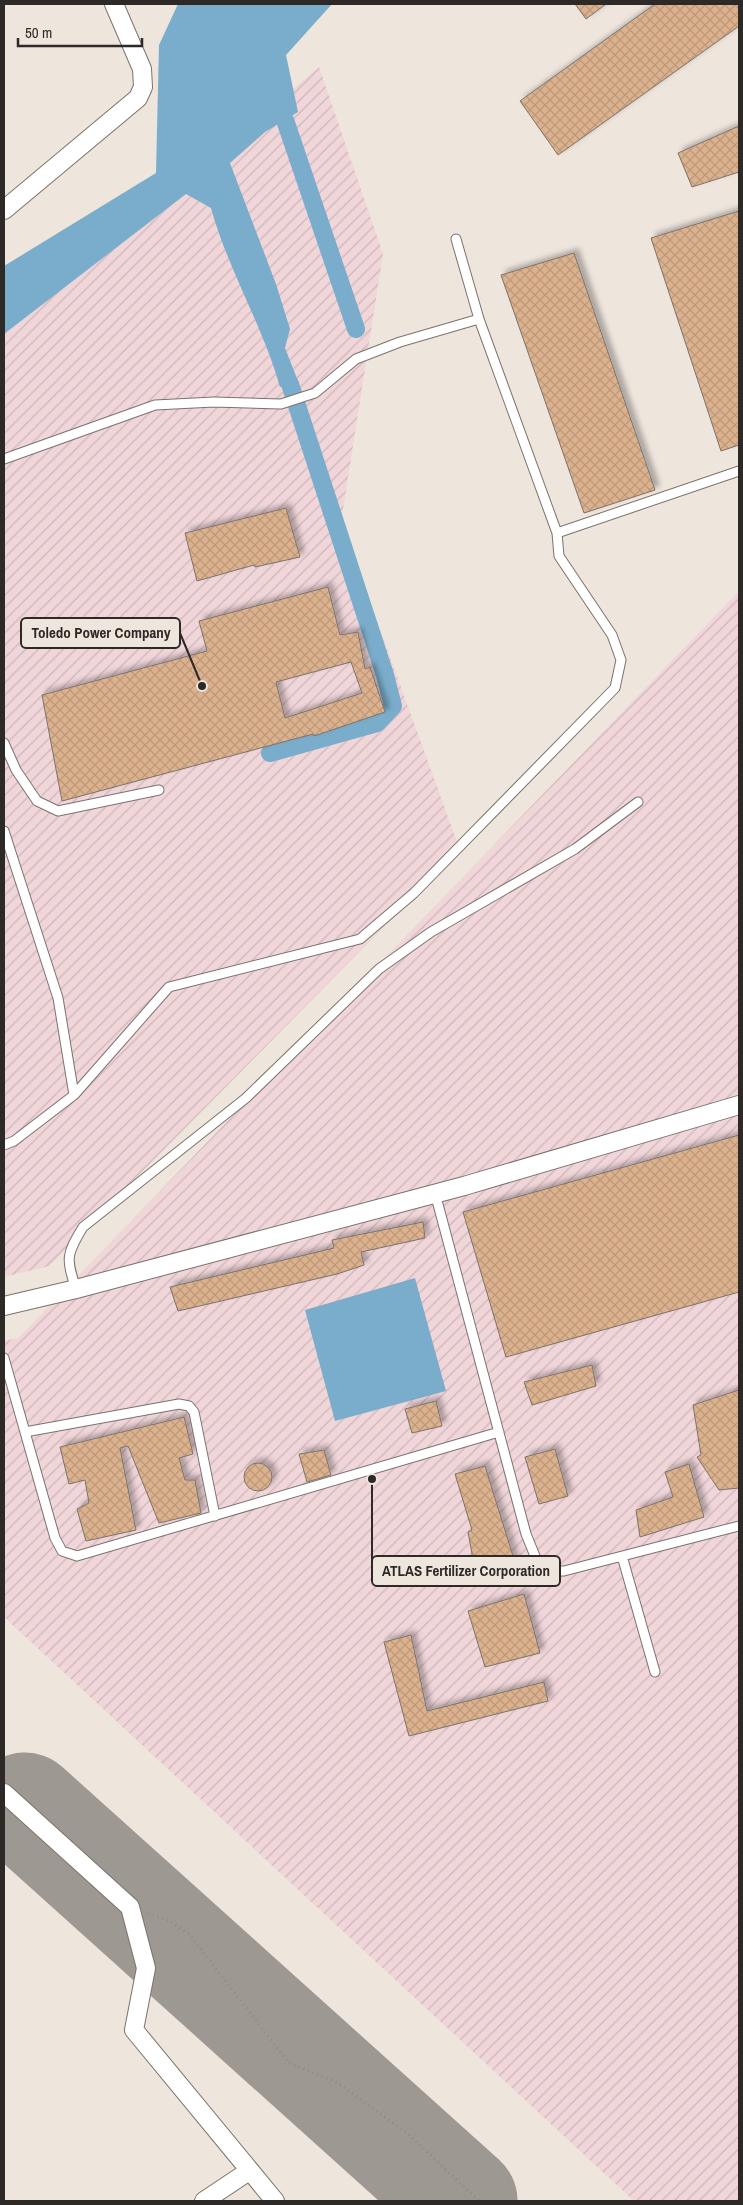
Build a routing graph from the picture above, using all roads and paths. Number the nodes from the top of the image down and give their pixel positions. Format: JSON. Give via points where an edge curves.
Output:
{"nodes":[{"id":1,"x":114,"y":4,"type":"edge"},
{"id":2,"x":4,"y":210,"type":"edge"},
{"id":3,"x":456,"y":239,"type":"dead end"},
{"id":4,"x":479,"y":318,"type":"junction"},
{"id":5,"x":4,"y":459,"type":"edge"},
{"id":6,"x":739,"y":471,"type":"edge"},
{"id":7,"x":557,"y":533,"type":"junction"},
{"id":8,"x":4,"y":743,"type":"edge"},
{"id":9,"x":159,"y":790,"type":"dead end"},
{"id":10,"x":638,"y":802,"type":"dead end"},
{"id":11,"x":4,"y":831,"type":"edge"},
{"id":12,"x":74,"y":1095,"type":"junction"},
{"id":13,"x":739,"y":1105,"type":"edge"},
{"id":14,"x":4,"y":1145,"type":"edge"},
{"id":15,"x":435,"y":1193,"type":"junction"},
{"id":16,"x":76,"y":1289,"type":"junction"},
{"id":17,"x":4,"y":1306,"type":"edge"},
{"id":18,"x":4,"y":1358,"type":"edge"},
{"id":19,"x":25,"y":1432,"type":"junction"},
{"id":20,"x":499,"y":1432,"type":"junction"},
{"id":21,"x":215,"y":1516,"type":"junction"},
{"id":22,"x":739,"y":1526,"type":"edge"},
{"id":23,"x":622,"y":1556,"type":"junction"},
{"id":24,"x":655,"y":1672,"type":"dead end"},
{"id":25,"x":4,"y":1793,"type":"edge"},
{"id":26,"x":130,"y":1907,"type":"junction"},
{"id":27,"x":249,"y":2171,"type":"junction"},
{"id":28,"x":204,"y":2201,"type":"edge"},
{"id":29,"x":275,"y":2201,"type":"edge"},
{"id":30,"x":479,"y":2201,"type":"edge"}],
"edges":[{"from":1,"to":2,"type":"street","via":[[142,69],[143,86],[138,98]]},
{"from":3,"to":4,"type":"lane"},
{"from":4,"to":5,"type":"lane","via":[[356,359],[315,393],[281,404],[214,402],[155,405]]},
{"from":4,"to":7,"type":"lane"},
{"from":6,"to":7,"type":"lane"},
{"from":7,"to":12,"type":"lane","via":[[559,556],[612,636],[621,660],[615,688],[414,893],[360,939],[169,987]]},
{"from":8,"to":9,"type":"lane","via":[[16,770],[37,801],[58,811]]},
{"from":10,"to":16,"type":"lane","via":[[575,849],[431,932],[379,969],[246,1098],[83,1227],[69,1250],[69,1267]]},
{"from":11,"to":12,"type":"lane","via":[[58,998]]},
{"from":12,"to":14,"type":"lane","via":[[14,1141]]},
{"from":13,"to":15,"type":"street"},
{"from":15,"to":16,"type":"street"},
{"from":15,"to":20,"type":"lane"},
{"from":16,"to":17,"type":"street"},
{"from":18,"to":19,"type":"lane"},
{"from":19,"to":21,"type":"lane","via":[[179,1404],[189,1406],[194,1412]]},
{"from":19,"to":21,"type":"lane","via":[[55,1538],[62,1551],[77,1556]]},
{"from":20,"to":21,"type":"lane"},
{"from":20,"to":23,"type":"lane","via":[[526,1534],[537,1561],[548,1571],[564,1571]]},
{"from":22,"to":23,"type":"lane"},
{"from":23,"to":24,"type":"lane"},
{"from":25,"to":26,"type":"street"},
{"from":26,"to":27,"type":"street","via":[[146,1968],[134,2030]]},
{"from":26,"to":30,"type":"path","via":[[171,1922],[189,1934],[289,2062],[335,2081],[350,2091],[408,2134]]},
{"from":27,"to":28,"type":"street"},
{"from":27,"to":29,"type":"street"}]}
